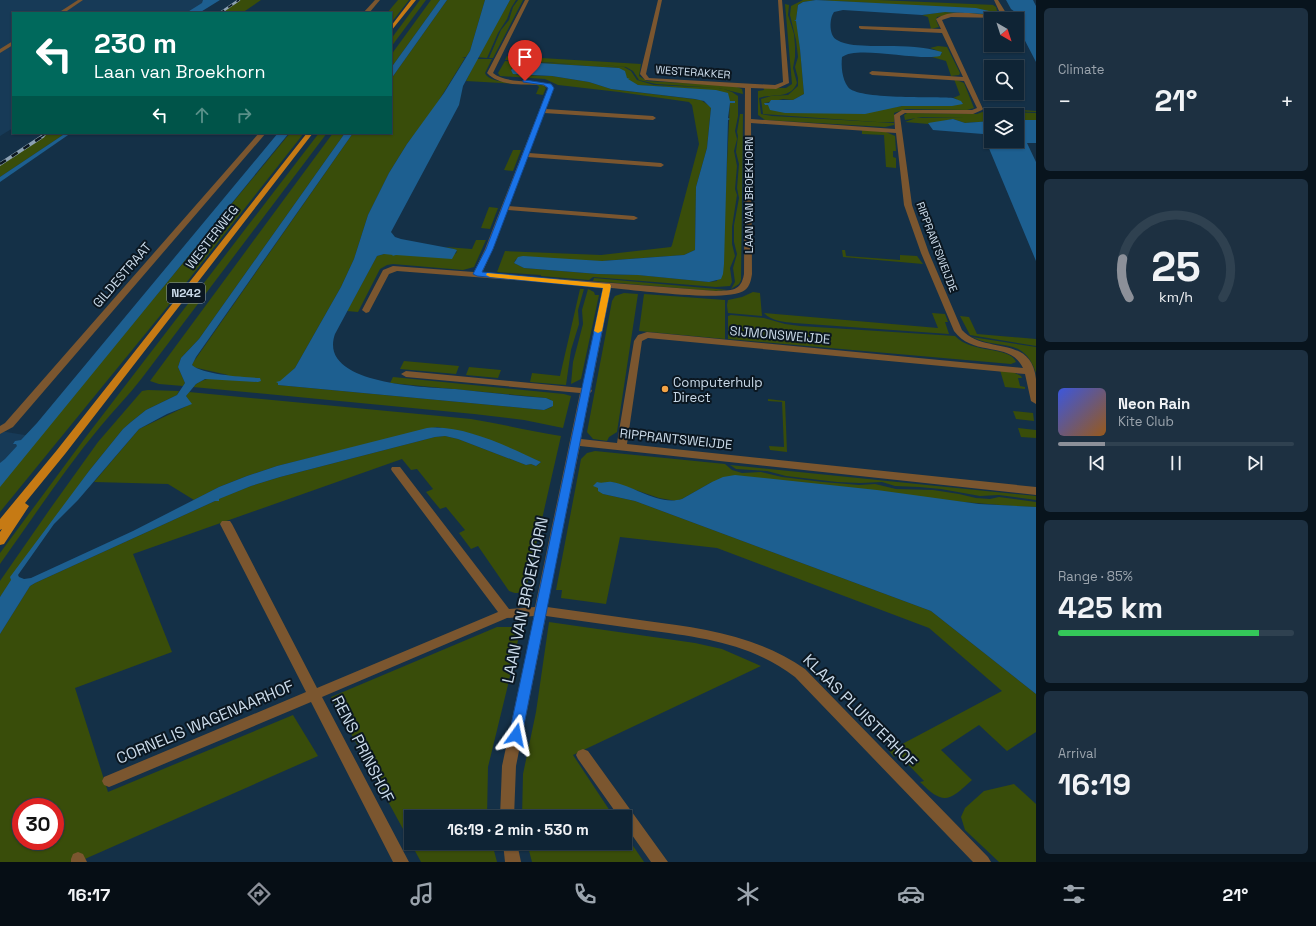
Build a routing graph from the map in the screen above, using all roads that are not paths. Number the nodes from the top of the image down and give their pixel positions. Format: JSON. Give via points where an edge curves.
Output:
{"nodes":[{"id":1,"x":72,"y":0,"type":"edge"},
{"id":2,"x":80,"y":0,"type":"edge"},
{"id":3,"x":378,"y":0,"type":"edge"},
{"id":4,"x":414,"y":0,"type":"edge"},
{"id":5,"x":527,"y":0,"type":"edge"},
{"id":6,"x":660,"y":0,"type":"edge"},
{"id":7,"x":780,"y":0,"type":"edge"},
{"id":8,"x":996,"y":0,"type":"edge"},
{"id":9,"x":62,"y":12,"type":"edge"},
{"id":10,"x":367,"y":12,"type":"edge"},
{"id":11,"x":861,"y":27,"type":"dead end"},
{"id":12,"x":392,"y":28,"type":"edge"},
{"id":13,"x":944,"y":31,"type":"junction"},
{"id":14,"x":12,"y":44,"type":"edge"},
{"id":15,"x":0,"y":51,"type":"edge"},
{"id":16,"x":872,"y":73,"type":"dead end"},
{"id":17,"x":965,"y":79,"type":"junction"},
{"id":18,"x":748,"y":86,"type":"junction"},
{"id":19,"x":542,"y":111,"type":"junction"},
{"id":20,"x":653,"y":118,"type":"dead end"},
{"id":21,"x":749,"y":121,"type":"junction"},
{"id":22,"x":899,"y":131,"type":"junction"},
{"id":23,"x":261,"y":134,"type":"edge"},
{"id":24,"x":309,"y":134,"type":"edge"},
{"id":25,"x":524,"y":155,"type":"junction"},
{"id":26,"x":661,"y":165,"type":"dead end"},
{"id":27,"x":504,"y":208,"type":"junction"},
{"id":28,"x":634,"y":218,"type":"dead end"},
{"id":29,"x":477,"y":274,"type":"junction"},
{"id":30,"x":607,"y":286,"type":"junction"},
{"id":31,"x":366,"y":310,"type":"dead end"},
{"id":32,"x":1028,"y":371,"type":"junction"},
{"id":33,"x":406,"y":374,"type":"dead end"},
{"id":34,"x":586,"y":391,"type":"junction"},
{"id":35,"x":1036,"y":401,"type":"edge"},
{"id":36,"x":0,"y":431,"type":"edge"},
{"id":37,"x":576,"y":442,"type":"junction"},
{"id":38,"x":621,"y":447,"type":"junction"},
{"id":39,"x":61,"y":452,"type":"junction"},
{"id":40,"x":396,"y":469,"type":"dead end"},
{"id":41,"x":1036,"y":490,"type":"edge"},
{"id":42,"x":226,"y":524,"type":"dead end"},
{"id":43,"x":0,"y":526,"type":"edge"},
{"id":44,"x":0,"y":541,"type":"edge"},
{"id":45,"x":542,"y":610,"type":"junction"},
{"id":46,"x":506,"y":614,"type":"junction"},
{"id":47,"x":315,"y":694,"type":"junction"},
{"id":48,"x":583,"y":755,"type":"dead end"},
{"id":49,"x":109,"y":781,"type":"dead end"},
{"id":50,"x":507,"y":810,"type":"edge"},
{"id":51,"x":511,"y":850,"type":"edge"},
{"id":52,"x":401,"y":862,"type":"edge"},
{"id":53,"x":513,"y":862,"type":"edge"},
{"id":54,"x":660,"y":862,"type":"edge"},
{"id":55,"x":983,"y":862,"type":"edge"}],
"edges":[{"from":1,"to":2,"type":"street"},
{"from":2,"to":9,"type":"street"},
{"from":3,"to":10,"type":"street"},
{"from":4,"to":12,"type":"main road"},
{"from":5,"to":19,"type":"street","via":[[490,73],[493,78],[500,80],[550,85]]},
{"from":6,"to":18,"type":"street","name":"WESTERAKKER","via":[[644,77],[652,80]]},
{"from":7,"to":18,"type":"street","via":[[786,83],[776,87]]},
{"from":8,"to":13,"type":"street","via":[[1002,15],[942,17],[939,19]]},
{"from":11,"to":13,"type":"street"},
{"from":13,"to":17,"type":"street"},
{"from":14,"to":15,"type":"street"},
{"from":16,"to":17,"type":"street"},
{"from":17,"to":22,"type":"street","name":"RIPPRANTSWEIJDE","via":[[980,109],[967,112],[904,111],[897,115]]},
{"from":18,"to":21,"type":"street","name":"LAAN VAN BROEKHORN"},
{"from":19,"to":20,"type":"street"},
{"from":19,"to":25,"type":"street"},
{"from":21,"to":22,"type":"street"},
{"from":21,"to":30,"type":"street","name":"LAAN VAN BROEKHORN","via":[[746,285],[733,292],[716,294]]},
{"from":22,"to":32,"type":"street","name":"RIPPRANTSWEIJDE","via":[[908,205],[958,331],[972,343],[1016,353],[1023,359]]},
{"from":23,"to":36,"type":"street","name":"GILDESTRAAT","via":[[9,426]]},
{"from":24,"to":39,"type":"main road","name":"WESTERWEG","number":"N242"},
{"from":25,"to":26,"type":"street"},
{"from":25,"to":27,"type":"street"},
{"from":27,"to":28,"type":"street"},
{"from":27,"to":29,"type":"street"},
{"from":29,"to":30,"type":"street","name":"LAAN VAN BROEKHORN"},
{"from":29,"to":31,"type":"street","name":"LAAN VAN BROEKHORN","via":[[392,269],[386,272]]},
{"from":30,"to":34,"type":"street","name":"LAAN VAN BROEKHORN"},
{"from":32,"to":35,"type":"street","name":"RIPPRANTSWEIJDE"},
{"from":32,"to":38,"type":"street","name":"SIJMONSWEIJDE","via":[[647,335],[638,341]]},
{"from":33,"to":34,"type":"street"},
{"from":34,"to":37,"type":"street","name":"LAAN VAN BROEKHORN"},
{"from":37,"to":38,"type":"street","name":"RIPPRANTSWEIJDE"},
{"from":37,"to":45,"type":"street","name":"LAAN VAN BROEKHORN"},
{"from":38,"to":41,"type":"street","name":"RIPPRANTSWEIJDE"},
{"from":39,"to":43,"type":"main road","name":"WESTERWEG","number":"N242"},
{"from":39,"to":44,"type":"main road","name":"WESTERWEG","number":"N242"},
{"from":40,"to":46,"type":"street"},
{"from":42,"to":47,"type":"street","name":"CORNELIS WAGENAARHOF"},
{"from":45,"to":46,"type":"street","name":"CORNELIS WAGENAARHOF"},
{"from":45,"to":50,"type":"street","name":"LAAN VAN BROEKHORN","via":[[509,766]]},
{"from":45,"to":55,"type":"street","name":"KLAAS PLUISTERHOF","via":[[709,634],[740,643],[788,664],[800,673]]},
{"from":46,"to":47,"type":"street","name":"CORNELIS WAGENAARHOF"},
{"from":47,"to":49,"type":"street","name":"CORNELIS WAGENAARHOF"},
{"from":47,"to":52,"type":"street","name":"RENS PRINSHOF"},
{"from":48,"to":54,"type":"street"},
{"from":51,"to":53,"type":"street"}]}
